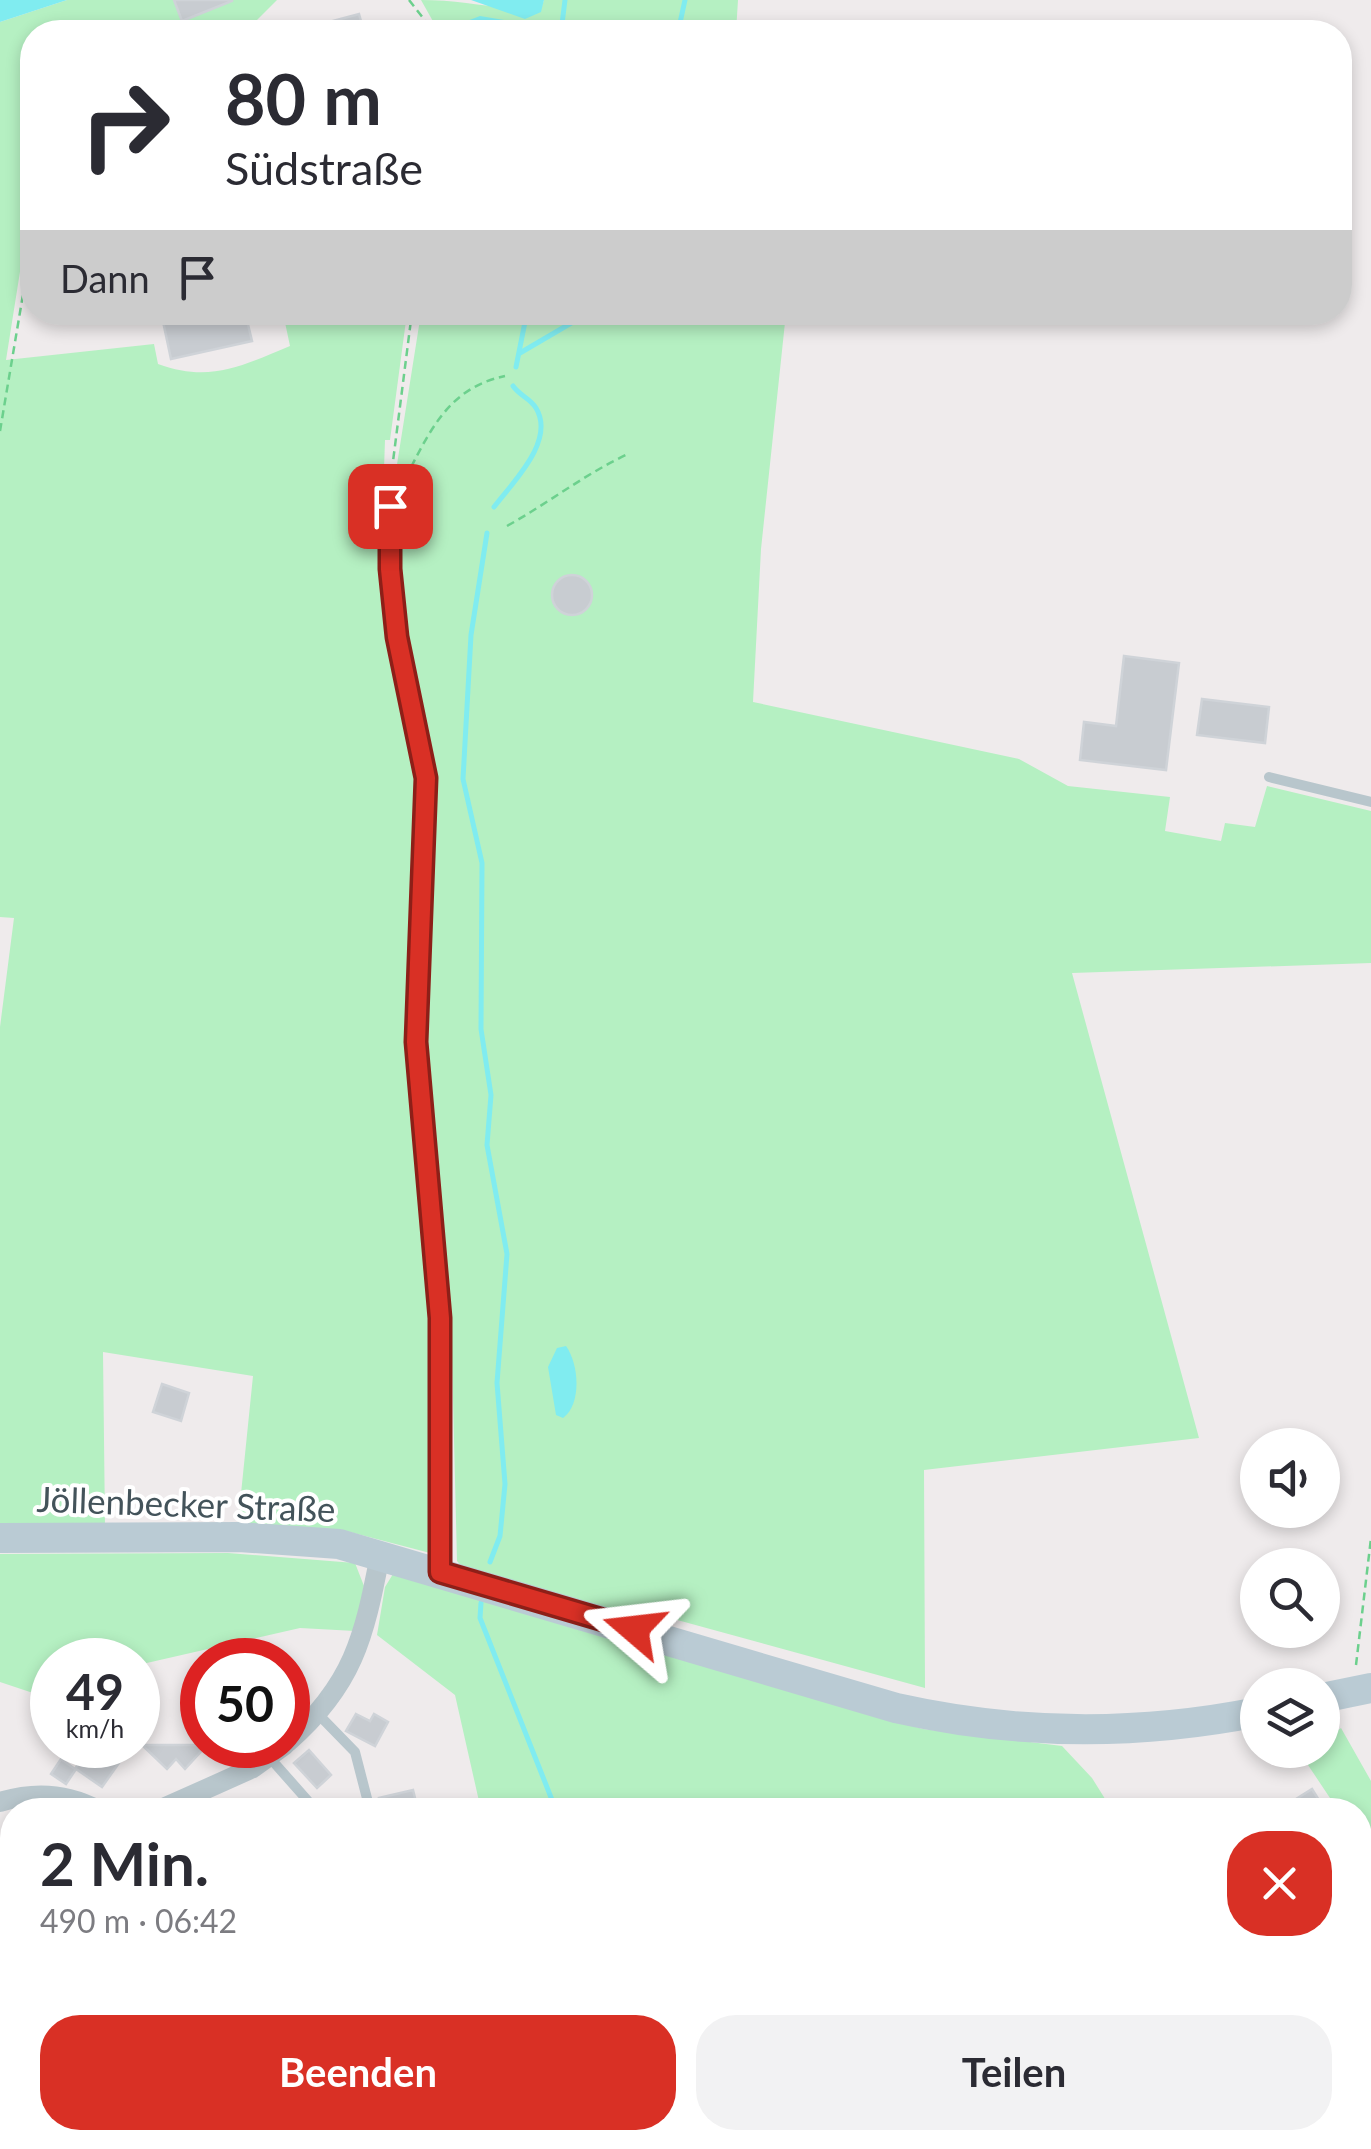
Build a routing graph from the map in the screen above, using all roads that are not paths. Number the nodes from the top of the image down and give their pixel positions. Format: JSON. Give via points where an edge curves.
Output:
{"nodes":[{"id":1,"x":390,"y":506,"type":"road end"},
{"id":2,"x":1269,"y":777,"type":"dead end"},
{"id":3,"x":1371,"y":802,"type":"edge"},
{"id":4,"x":0,"y":1538,"type":"edge"},
{"id":5,"x":380,"y":1555,"type":"junction"},
{"id":6,"x":440,"y":1572,"type":"junction"},
{"id":7,"x":318,"y":1714,"type":"junction"},
{"id":8,"x":1240,"y":1716,"type":"edge"},
{"id":9,"x":310,"y":1722,"type":"edge"},
{"id":10,"x":243,"y":1768,"type":"edge"},
{"id":11,"x":290,"y":1768,"type":"edge"},
{"id":12,"x":12,"y":1798,"type":"edge"},
{"id":13,"x":76,"y":1798,"type":"edge"},
{"id":14,"x":184,"y":1798,"type":"edge"},
{"id":15,"x":304,"y":1798,"type":"edge"},
{"id":16,"x":367,"y":1798,"type":"edge"}],
"edges":[{"from":1,"to":6,"type":"street","via":[[397,637],[426,778],[416,1042],[440,1318]]},
{"from":2,"to":3,"type":"lane"},
{"from":4,"to":5,"type":"main road","name":"Jöllenbecker Straße","via":[[239,1537],[339,1544]]},
{"from":5,"to":6,"type":"main road","name":"Jöllenbecker Straße"},
{"from":5,"to":7,"type":"street","via":[[356,1656]]},
{"from":6,"to":8,"type":"main road","name":"Jöllenbecker Straße","via":[[940,1718],[1102,1731]]},
{"from":7,"to":9,"type":"street"},
{"from":7,"to":16,"type":"lane","via":[[355,1752]]},
{"from":10,"to":14,"type":"street"},
{"from":11,"to":15,"type":"lane"},
{"from":12,"to":13,"type":"street"}]}
